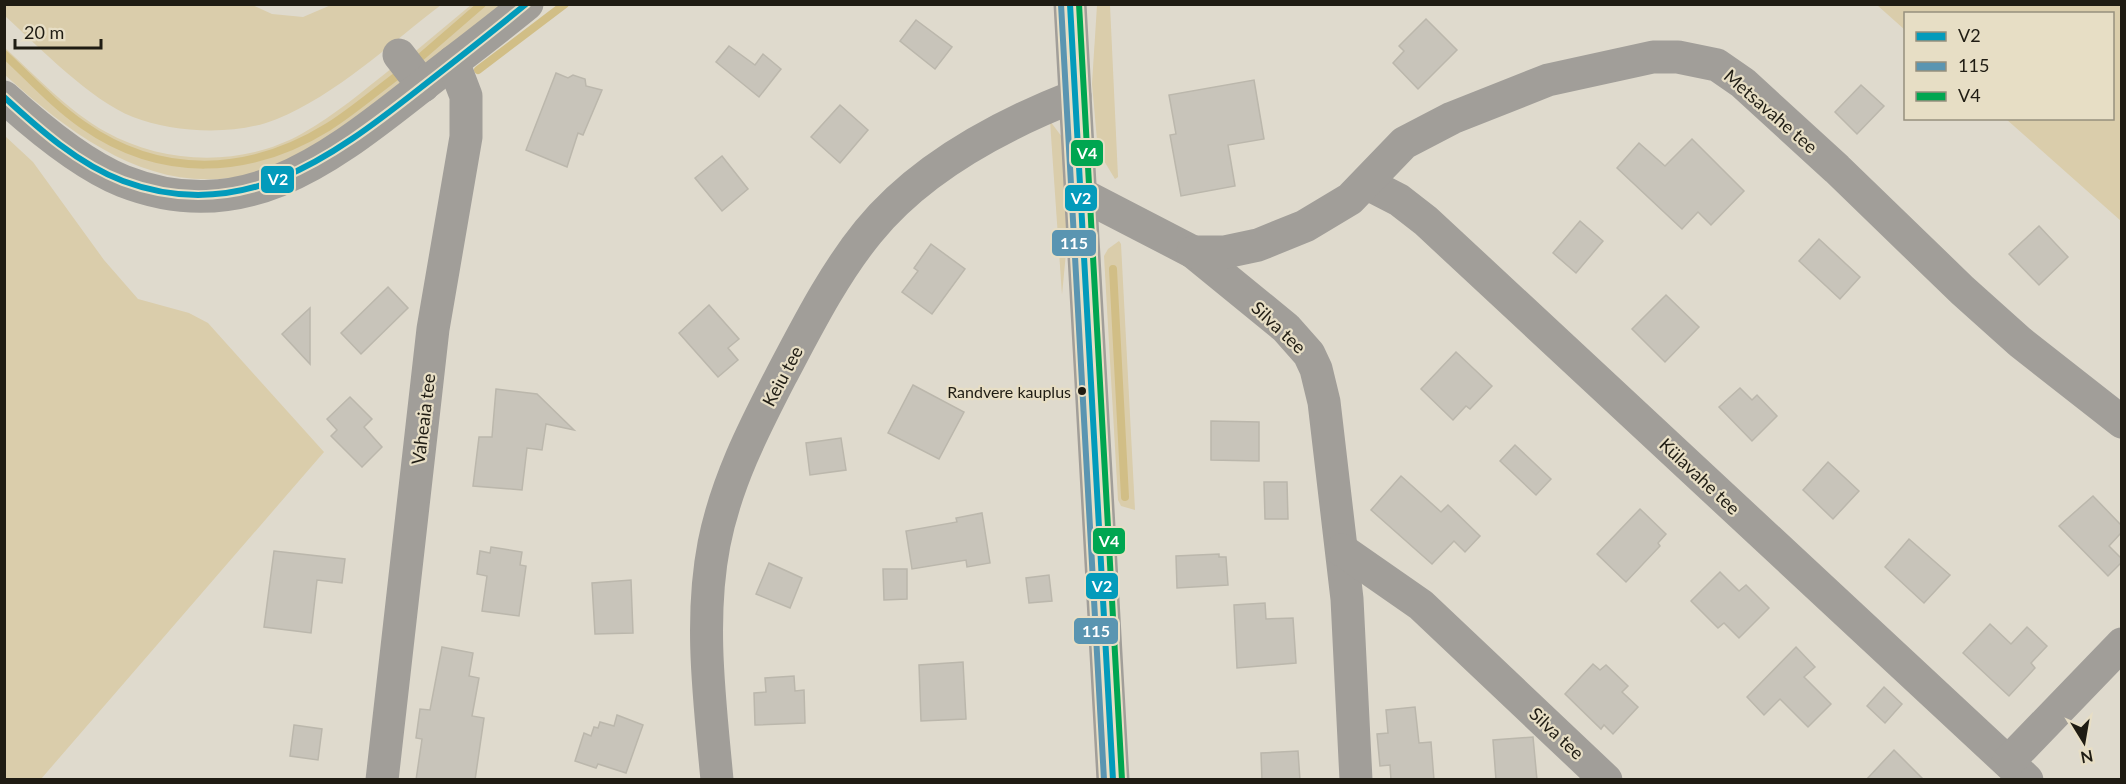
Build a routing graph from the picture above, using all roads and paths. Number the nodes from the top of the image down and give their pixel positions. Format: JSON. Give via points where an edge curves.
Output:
{"nodes":[{"id":1,"x":527,"y":4,"type":"edge"},
{"id":2,"x":1070,"y":4,"type":"edge"},
{"id":3,"x":399,"y":55,"type":"dead end"},
{"id":4,"x":453,"y":62,"type":"junction"},
{"id":5,"x":423,"y":86,"type":"junction"},
{"id":6,"x":1075,"y":96,"type":"junction"},
{"id":7,"x":4,"y":97,"type":"edge"},
{"id":8,"x":1366,"y":183,"type":"junction"},
{"id":9,"x":1081,"y":194,"type":"junction"},
{"id":10,"x":1193,"y":252,"type":"junction"},
{"id":11,"x":2121,"y":422,"type":"edge"},
{"id":12,"x":1342,"y":550,"type":"junction"},
{"id":13,"x":2121,"y":644,"type":"edge"},
{"id":14,"x":2017,"y":771,"type":"edge"},
{"id":15,"x":382,"y":780,"type":"edge"},
{"id":16,"x":717,"y":780,"type":"edge"},
{"id":17,"x":1113,"y":780,"type":"edge"},
{"id":18,"x":1356,"y":780,"type":"edge"},
{"id":19,"x":1606,"y":780,"type":"edge"}],
"edges":[{"from":1,"to":4,"type":"street"},
{"from":2,"to":6,"type":"street"},
{"from":3,"to":5,"type":"street"},
{"from":4,"to":5,"type":"street"},
{"from":4,"to":15,"type":"street","name":"Vaheaia tee","via":[[466,96],[466,137],[434,329]]},
{"from":5,"to":7,"type":"street","via":[[342,148],[306,170],[232,194],[198,197],[163,193],[122,181],[86,161]]},
{"from":6,"to":9,"type":"street"},
{"from":6,"to":16,"type":"street","name":"Keiu tee","via":[[977,143],[895,204],[868,232],[827,293],[745,445],[731,480],[714,545],[708,641]]},
{"from":8,"to":10,"type":"street","name":"Metsavahe tee","via":[[1350,199],[1283,236],[1225,252]]},
{"from":8,"to":11,"type":"street","name":"Metsavahe tee","via":[[1404,143],[1425,130],[1548,80],[1653,57],[1678,57],[1718,65],[1820,153],[1987,312]]},
{"from":8,"to":14,"type":"street","name":"Külavahe tee","via":[[1399,200],[1426,221]]},
{"from":9,"to":10,"type":"street","name":"Silva tee"},
{"from":9,"to":17,"type":"street"},
{"from":10,"to":12,"type":"street","name":"Silva tee","via":[[1286,328],[1309,354],[1324,402]]},
{"from":12,"to":18,"type":"street","name":"Silva tee"},
{"from":12,"to":19,"type":"street","name":"Silva tee","via":[[1421,605]]},
{"from":13,"to":14,"type":"street"}]}
